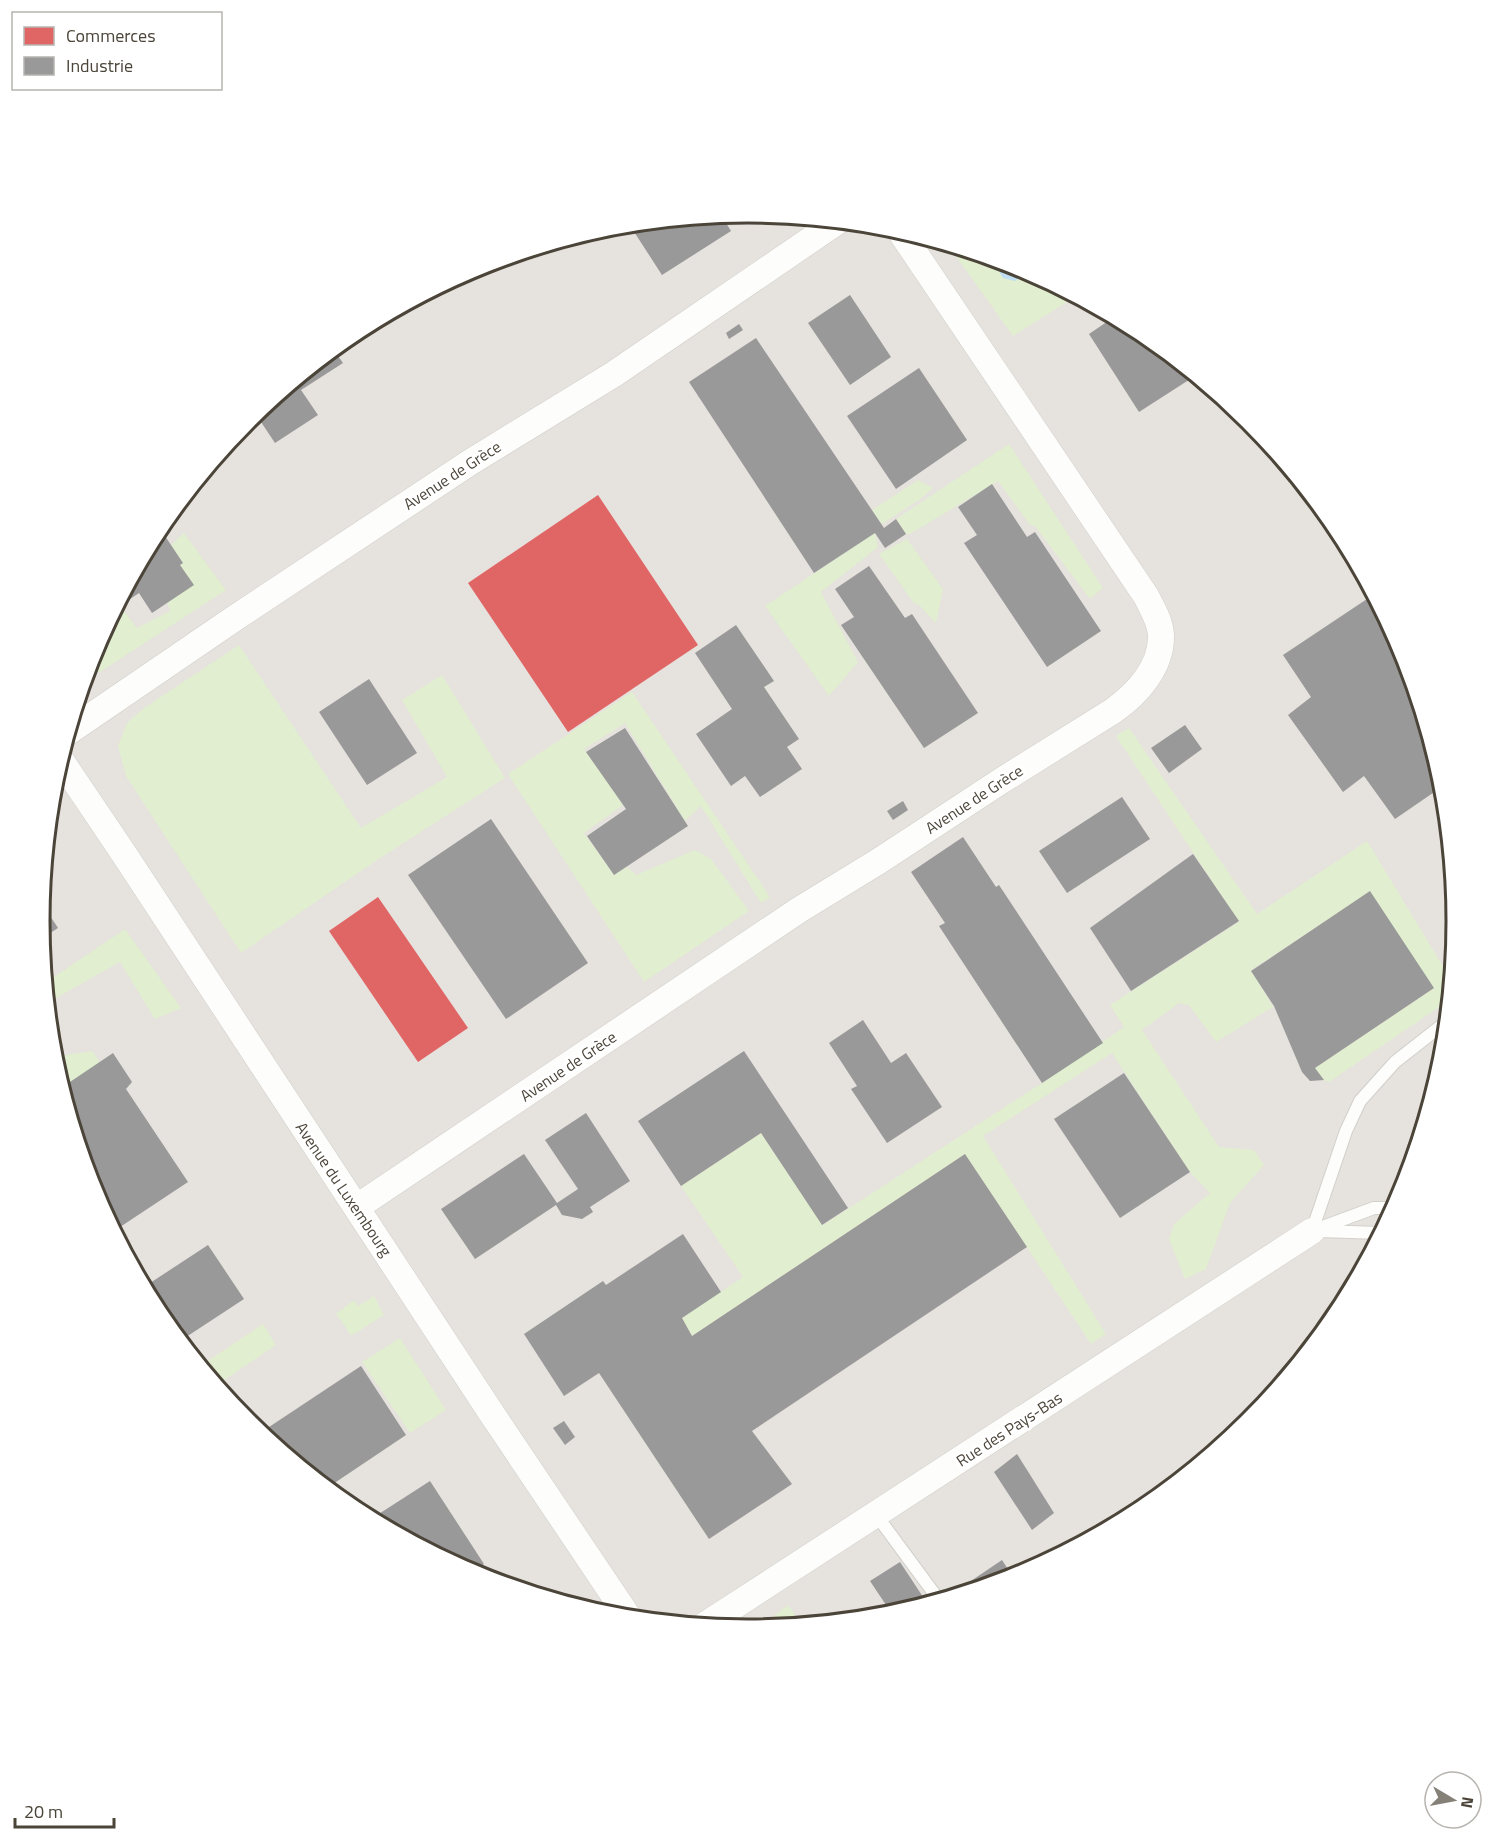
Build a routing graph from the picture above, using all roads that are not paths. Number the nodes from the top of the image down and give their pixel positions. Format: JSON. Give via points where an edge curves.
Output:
{"nodes":[{"id":1,"x":828,"y":228,"type":"edge"},
{"id":2,"x":907,"y":242,"type":"edge"},
{"id":3,"x":78,"y":725,"type":"edge"},
{"id":4,"x":67,"y":769,"type":"edge"},
{"id":5,"x":1437,"y":1029,"type":"edge"},
{"id":6,"x":357,"y":1207,"type":"junction"},
{"id":7,"x":1383,"y":1208,"type":"edge"},
{"id":8,"x":1312,"y":1231,"type":"junction"},
{"id":9,"x":1372,"y":1233,"type":"edge"},
{"id":10,"x":877,"y":1516,"type":"junction"},
{"id":11,"x":934,"y":1593,"type":"edge"},
{"id":12,"x":621,"y":1608,"type":"edge"},
{"id":13,"x":716,"y":1618,"type":"edge"}],
"edges":[{"from":1,"to":3,"type":"street","name":"Avenue de Grèce","via":[[615,374],[469,463]]},
{"from":2,"to":6,"type":"street","name":"Avenue de Grèce","via":[[1146,596],[1161,634],[1152,668],[1139,688],[1113,711],[799,910]]},
{"from":4,"to":6,"type":"street","name":"Avenue du Luxembourg"},
{"from":5,"to":8,"type":"lane","via":[[1395,1062],[1360,1101],[1342,1140]]},
{"from":6,"to":12,"type":"street","name":"Avenue du Luxembourg"},
{"from":7,"to":8,"type":"lane"},
{"from":8,"to":9,"type":"lane"},
{"from":8,"to":10,"type":"street","name":"Rue des Pays-Bas"},
{"from":10,"to":11,"type":"lane"},
{"from":10,"to":13,"type":"street","name":"Rue des Pays-Bas"}]}
